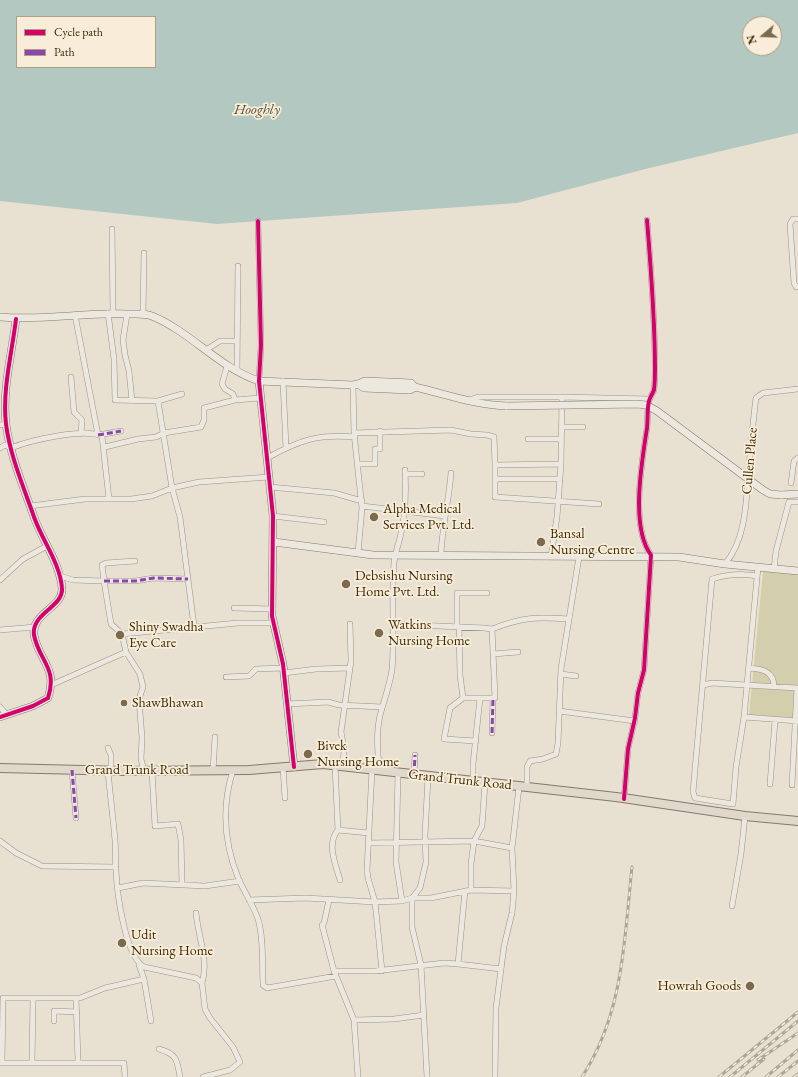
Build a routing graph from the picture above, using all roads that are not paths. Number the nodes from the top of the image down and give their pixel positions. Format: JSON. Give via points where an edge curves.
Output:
{"nodes":[{"id":1,"x":798,"y":219,"type":"edge"},
{"id":2,"x":647,"y":220,"type":"dead end"},
{"id":3,"x":258,"y":221,"type":"dead end"},
{"id":4,"x":112,"y":229,"type":"dead end"},
{"id":5,"x":144,"y":253,"type":"dead end"},
{"id":6,"x":238,"y":266,"type":"dead end"},
{"id":7,"x":798,"y":286,"type":"edge"},
{"id":8,"x":111,"y":313,"type":"junction"},
{"id":9,"x":127,"y":314,"type":"junction"},
{"id":10,"x":75,"y":315,"type":"junction"},
{"id":11,"x":143,"y":315,"type":"junction"},
{"id":12,"x":0,"y":317,"type":"edge"},
{"id":13,"x":16,"y":319,"type":"junction"},
{"id":14,"x":237,"y":341,"type":"junction"},
{"id":15,"x":206,"y":350,"type":"junction"},
{"id":16,"x":228,"y":366,"type":"junction"},
{"id":17,"x":237,"y":371,"type":"junction"},
{"id":18,"x":71,"y":377,"type":"dead end"},
{"id":19,"x":259,"y":380,"type":"junction"},
{"id":20,"x":283,"y":381,"type":"junction"},
{"id":21,"x":356,"y":384,"type":"junction"},
{"id":22,"x":798,"y":389,"type":"edge"},
{"id":23,"x":182,"y":394,"type":"dead end"},
{"id":24,"x":562,"y":397,"type":"junction"},
{"id":25,"x":260,"y":398,"type":"junction"},
{"id":26,"x":649,"y":399,"type":"junction"},
{"id":27,"x":235,"y":400,"type":"junction"},
{"id":28,"x":132,"y":401,"type":"junction"},
{"id":29,"x":158,"y":401,"type":"junction"},
{"id":30,"x":468,"y":401,"type":"junction"},
{"id":31,"x":3,"y":424,"type":"edge"},
{"id":32,"x":562,"y":427,"type":"junction"},
{"id":33,"x":583,"y":427,"type":"dead end"},
{"id":34,"x":380,"y":431,"type":"junction"},
{"id":35,"x":121,"y":432,"type":"dead end"},
{"id":36,"x":164,"y":433,"type":"junction"},
{"id":37,"x":81,"y":434,"type":"junction"},
{"id":38,"x":98,"y":435,"type":"junction"},
{"id":39,"x":355,"y":435,"type":"junction"},
{"id":40,"x":528,"y":439,"type":"dead end"},
{"id":41,"x":561,"y":439,"type":"junction"},
{"id":42,"x":104,"y":447,"type":"junction"},
{"id":43,"x":0,"y":448,"type":"edge"},
{"id":44,"x":11,"y":448,"type":"junction"},
{"id":45,"x":286,"y":448,"type":"junction"},
{"id":46,"x":267,"y":458,"type":"junction"},
{"id":47,"x":798,"y":458,"type":"edge"},
{"id":48,"x":359,"y":464,"type":"junction"},
{"id":49,"x":561,"y":464,"type":"junction"},
{"id":50,"x":495,"y":465,"type":"junction"},
{"id":51,"x":451,"y":473,"type":"dead end"},
{"id":52,"x":422,"y":474,"type":"dead end"},
{"id":53,"x":269,"y":477,"type":"junction"},
{"id":54,"x":496,"y":479,"type":"junction"},
{"id":55,"x":560,"y":479,"type":"junction"},
{"id":56,"x":791,"y":483,"type":"dead end"},
{"id":57,"x":270,"y":487,"type":"junction"},
{"id":58,"x":172,"y":488,"type":"junction"},
{"id":59,"x":798,"y":494,"type":"edge"},
{"id":60,"x":109,"y":500,"type":"junction"},
{"id":61,"x":558,"y":501,"type":"junction"},
{"id":62,"x":798,"y":502,"type":"edge"},
{"id":63,"x":362,"y":503,"type":"junction"},
{"id":64,"x":599,"y":504,"type":"dead end"},
{"id":65,"x":30,"y":506,"type":"junction"},
{"id":66,"x":404,"y":510,"type":"junction"},
{"id":67,"x":273,"y":516,"type":"junction"},
{"id":68,"x":445,"y":516,"type":"junction"},
{"id":69,"x":324,"y":522,"type":"dead end"},
{"id":70,"x":274,"y":542,"type":"junction"},
{"id":71,"x":46,"y":546,"type":"junction"},
{"id":72,"x":358,"y":553,"type":"junction"},
{"id":73,"x":394,"y":555,"type":"junction"},
{"id":74,"x":440,"y":555,"type":"junction"},
{"id":75,"x":651,"y":555,"type":"junction"},
{"id":76,"x":550,"y":556,"type":"junction"},
{"id":77,"x":579,"y":557,"type":"junction"},
{"id":78,"x":135,"y":561,"type":"dead end"},
{"id":79,"x":725,"y":564,"type":"junction"},
{"id":80,"x":758,"y":567,"type":"junction"},
{"id":81,"x":774,"y":569,"type":"junction"},
{"id":82,"x":798,"y":571,"type":"edge"},
{"id":83,"x":60,"y":576,"type":"junction"},
{"id":84,"x":757,"y":576,"type":"junction"},
{"id":85,"x":188,"y":579,"type":"junction"},
{"id":86,"x":0,"y":580,"type":"edge"},
{"id":87,"x":104,"y":581,"type":"junction"},
{"id":88,"x":487,"y":593,"type":"dead end"},
{"id":89,"x":234,"y":608,"type":"dead end"},
{"id":90,"x":272,"y":609,"type":"junction"},
{"id":91,"x":568,"y":619,"type":"junction"},
{"id":92,"x":274,"y":623,"type":"junction"},
{"id":93,"x":350,"y":624,"type":"dead end"},
{"id":94,"x":393,"y":624,"type":"junction"},
{"id":95,"x":194,"y":626,"type":"junction"},
{"id":96,"x":35,"y":627,"type":"junction"},
{"id":97,"x":458,"y":627,"type":"junction"},
{"id":98,"x":0,"y":628,"type":"edge"},
{"id":99,"x":492,"y":629,"type":"junction"},
{"id":100,"x":122,"y":634,"type":"junction"},
{"id":101,"x":126,"y":652,"type":"junction"},
{"id":102,"x":518,"y":652,"type":"dead end"},
{"id":103,"x":493,"y":654,"type":"junction"},
{"id":104,"x":350,"y":668,"type":"junction"},
{"id":105,"x":749,"y":668,"type":"junction"},
{"id":106,"x":284,"y":671,"type":"junction"},
{"id":107,"x":560,"y":674,"type":"junction"},
{"id":108,"x":576,"y":676,"type":"dead end"},
{"id":109,"x":226,"y":677,"type":"dead end"},
{"id":110,"x":51,"y":685,"type":"junction"},
{"id":111,"x":703,"y":685,"type":"junction"},
{"id":112,"x":747,"y":685,"type":"junction"},
{"id":113,"x":774,"y":687,"type":"junction"},
{"id":114,"x":463,"y":698,"type":"junction"},
{"id":115,"x":480,"y":698,"type":"junction"},
{"id":116,"x":493,"y":698,"type":"junction"},
{"id":117,"x":287,"y":704,"type":"junction"},
{"id":118,"x":345,"y":706,"type":"junction"},
{"id":119,"x":0,"y":707,"type":"edge"},
{"id":120,"x":382,"y":707,"type":"junction"},
{"id":121,"x":559,"y":711,"type":"junction"},
{"id":122,"x":3,"y":716,"type":"edge"},
{"id":123,"x":744,"y":717,"type":"junction"},
{"id":124,"x":775,"y":721,"type":"junction"},
{"id":125,"x":796,"y":721,"type":"edge"},
{"id":126,"x":635,"y":722,"type":"junction"},
{"id":127,"x":492,"y":733,"type":"dead end"},
{"id":128,"x":215,"y":737,"type":"dead end"},
{"id":129,"x":476,"y":741,"type":"junction"},
{"id":130,"x":108,"y":748,"type":"dead end"},
{"id":131,"x":415,"y":755,"type":"dead end"},
{"id":132,"x":339,"y":766,"type":"junction"},
{"id":133,"x":283,"y":767,"type":"junction"},
{"id":134,"x":294,"y":767,"type":"junction"},
{"id":135,"x":0,"y":768,"type":"edge"},
{"id":136,"x":72,"y":770,"type":"junction"},
{"id":137,"x":213,"y":770,"type":"junction"},
{"id":138,"x":233,"y":770,"type":"junction"},
{"id":139,"x":110,"y":771,"type":"junction"},
{"id":140,"x":148,"y":771,"type":"junction"},
{"id":141,"x":376,"y":771,"type":"junction"},
{"id":142,"x":398,"y":773,"type":"junction"},
{"id":143,"x":414,"y":775,"type":"junction"},
{"id":144,"x":428,"y":777,"type":"junction"},
{"id":145,"x":473,"y":782,"type":"junction"},
{"id":146,"x":485,"y":783,"type":"junction"},
{"id":147,"x":770,"y":784,"type":"dead end"},
{"id":148,"x":792,"y":785,"type":"dead end"},
{"id":149,"x":523,"y":787,"type":"junction"},
{"id":150,"x":285,"y":798,"type":"dead end"},
{"id":151,"x":624,"y":799,"type":"junction"},
{"id":152,"x":745,"y":816,"type":"junction"},
{"id":153,"x":76,"y":818,"type":"dead end"},
{"id":154,"x":798,"y":821,"type":"edge"},
{"id":155,"x":338,"y":830,"type":"junction"},
{"id":156,"x":369,"y":833,"type":"junction"},
{"id":157,"x":0,"y":841,"type":"edge"},
{"id":158,"x":425,"y":841,"type":"junction"},
{"id":159,"x":474,"y":841,"type":"junction"},
{"id":160,"x":369,"y":843,"type":"junction"},
{"id":161,"x":396,"y":843,"type":"junction"},
{"id":162,"x":512,"y":848,"type":"junction"},
{"id":163,"x":116,"y":867,"type":"junction"},
{"id":164,"x":340,"y":880,"type":"dead end"},
{"id":165,"x":240,"y":881,"type":"junction"},
{"id":166,"x":182,"y":885,"type":"junction"},
{"id":167,"x":118,"y":888,"type":"junction"},
{"id":168,"x":471,"y":890,"type":"junction"},
{"id":169,"x":465,"y":891,"type":"junction"},
{"id":170,"x":514,"y":891,"type":"junction"},
{"id":171,"x":412,"y":898,"type":"junction"},
{"id":172,"x":250,"y":900,"type":"junction"},
{"id":173,"x":329,"y":900,"type":"junction"},
{"id":174,"x":402,"y":901,"type":"junction"},
{"id":175,"x":375,"y":902,"type":"junction"},
{"id":176,"x":732,"y":906,"type":"dead end"},
{"id":177,"x":196,"y":912,"type":"dead end"},
{"id":178,"x":138,"y":964,"type":"junction"},
{"id":179,"x":458,"y":964,"type":"junction"},
{"id":180,"x":421,"y":965,"type":"junction"},
{"id":181,"x":501,"y":969,"type":"junction"},
{"id":182,"x":382,"y":971,"type":"junction"},
{"id":183,"x":335,"y":974,"type":"junction"},
{"id":184,"x":144,"y":979,"type":"junction"},
{"id":185,"x":202,"y":983,"type":"junction"},
{"id":186,"x":34,"y":998,"type":"junction"},
{"id":187,"x":76,"y":998,"type":"junction"},
{"id":188,"x":77,"y":1012,"type":"junction"},
{"id":189,"x":424,"y":1015,"type":"junction"},
{"id":190,"x":354,"y":1020,"type":"junction"},
{"id":191,"x":54,"y":1021,"type":"dead end"},
{"id":192,"x":151,"y":1021,"type":"dead end"},
{"id":193,"x":159,"y":1049,"type":"dead end"},
{"id":194,"x":78,"y":1062,"type":"junction"},
{"id":195,"x":1,"y":1063,"type":"edge"},
{"id":196,"x":32,"y":1063,"type":"junction"},
{"id":197,"x":225,"y":1075,"type":"edge"},
{"id":198,"x":125,"y":1077,"type":"edge"},
{"id":199,"x":180,"y":1077,"type":"edge"},
{"id":200,"x":203,"y":1077,"type":"edge"},
{"id":201,"x":358,"y":1077,"type":"edge"},
{"id":202,"x":427,"y":1077,"type":"edge"},
{"id":203,"x":496,"y":1077,"type":"edge"}],
"edges":[{"from":1,"to":7,"type":"street","via":[[793,219],[790,224],[794,283]]},
{"from":2,"to":26,"type":"street","via":[[652,275],[655,369],[654,390]]},
{"from":3,"to":19,"type":"street","via":[[261,345]]},
{"from":4,"to":8,"type":"street"},
{"from":5,"to":11,"type":"street"},
{"from":6,"to":14,"type":"street"},
{"from":8,"to":9,"type":"street"},
{"from":8,"to":10,"type":"street"},
{"from":8,"to":28,"type":"street","via":[[115,400]]},
{"from":9,"to":11,"type":"street"},
{"from":9,"to":28,"type":"street","via":[[123,340]]},
{"from":10,"to":13,"type":"street"},
{"from":10,"to":38,"type":"street"},
{"from":11,"to":15,"type":"street","via":[[152,316]]},
{"from":12,"to":13,"type":"street"},
{"from":13,"to":31,"type":"street"},
{"from":14,"to":15,"type":"street","via":[[220,341]]},
{"from":14,"to":17,"type":"street"},
{"from":15,"to":16,"type":"street"},
{"from":16,"to":17,"type":"street"},
{"from":16,"to":27,"type":"street","via":[[222,384],[233,394]]},
{"from":17,"to":19,"type":"street"},
{"from":18,"to":37,"type":"street","via":[[74,412],[82,420]]},
{"from":19,"to":20,"type":"street"},
{"from":19,"to":25,"type":"street"},
{"from":20,"to":21,"type":"street"},
{"from":20,"to":45,"type":"street"},
{"from":21,"to":30,"type":"street","via":[[364,388],[410,390],[414,387]]},
{"from":21,"to":39,"type":"street"},
{"from":22,"to":79,"type":"street","name":"Cullen Place","via":[[762,393],[756,398],[745,514],[732,556]]},
{"from":23,"to":29,"type":"street"},
{"from":24,"to":26,"type":"street"},
{"from":24,"to":30,"type":"street","via":[[478,397]]},
{"from":24,"to":32,"type":"street"},
{"from":25,"to":27,"type":"street"},
{"from":25,"to":46,"type":"street"},
{"from":26,"to":75,"type":"street","via":[[640,476],[640,513],[646,548]]},
{"from":27,"to":36,"type":"street","via":[[204,408],[202,427]]},
{"from":28,"to":29,"type":"street"},
{"from":29,"to":36,"type":"street"},
{"from":30,"to":59,"type":"street","bridge":true,"via":[[507,406],[646,406],[657,411],[763,490],[770,494]]},
{"from":31,"to":44,"type":"street"},
{"from":32,"to":33,"type":"street"},
{"from":32,"to":41,"type":"street"},
{"from":34,"to":39,"type":"street"},
{"from":34,"to":48,"type":"street","via":[[380,449],[375,449],[375,464]]},
{"from":34,"to":50,"type":"street","via":[[451,430],[488,435],[494,437]]},
{"from":35,"to":38,"type":"street"},
{"from":36,"to":42,"type":"street","via":[[156,437]]},
{"from":36,"to":58,"type":"street"},
{"from":37,"to":38,"type":"street"},
{"from":37,"to":44,"type":"street","via":[[35,440]]},
{"from":38,"to":42,"type":"street","via":[[102,436]]},
{"from":39,"to":45,"type":"street","via":[[324,436]]},
{"from":39,"to":48,"type":"street"},
{"from":40,"to":41,"type":"street"},
{"from":41,"to":49,"type":"street"},
{"from":42,"to":60,"type":"street"},
{"from":43,"to":44,"type":"street","via":[[5,445]]},
{"from":44,"to":65,"type":"street"},
{"from":45,"to":46,"type":"street"},
{"from":46,"to":53,"type":"street"},
{"from":47,"to":56,"type":"street","via":[[794,461]]},
{"from":48,"to":63,"type":"street"},
{"from":49,"to":50,"type":"street"},
{"from":49,"to":55,"type":"street"},
{"from":50,"to":54,"type":"street"},
{"from":51,"to":68,"type":"street"},
{"from":52,"to":66,"type":"street","via":[[405,472]]},
{"from":53,"to":57,"type":"street"},
{"from":53,"to":58,"type":"street","via":[[199,482]]},
{"from":54,"to":55,"type":"street"},
{"from":54,"to":61,"type":"street","via":[[495,497]]},
{"from":55,"to":61,"type":"street"},
{"from":57,"to":63,"type":"street","via":[[334,493]]},
{"from":57,"to":67,"type":"street"},
{"from":58,"to":60,"type":"street","via":[[152,496]]},
{"from":58,"to":85,"type":"street","via":[[180,518]]},
{"from":60,"to":65,"type":"street","via":[[85,499]]},
{"from":61,"to":64,"type":"street"},
{"from":61,"to":76,"type":"street"},
{"from":62,"to":81,"type":"street","via":[[789,502]]},
{"from":63,"to":66,"type":"street"},
{"from":63,"to":72,"type":"street"},
{"from":65,"to":71,"type":"street"},
{"from":66,"to":68,"type":"street"},
{"from":66,"to":73,"type":"street","via":[[401,534]]},
{"from":67,"to":69,"type":"street"},
{"from":67,"to":70,"type":"street"},
{"from":68,"to":74,"type":"street"},
{"from":70,"to":72,"type":"street"},
{"from":70,"to":90,"type":"street"},
{"from":71,"to":83,"type":"street"},
{"from":71,"to":86,"type":"street","via":[[23,559]]},
{"from":72,"to":73,"type":"street"},
{"from":73,"to":74,"type":"street"},
{"from":73,"to":94,"type":"street"},
{"from":74,"to":76,"type":"street"},
{"from":75,"to":77,"type":"street"},
{"from":75,"to":79,"type":"street"},
{"from":75,"to":126,"type":"street","via":[[644,670]]},
{"from":76,"to":77,"type":"street"},
{"from":77,"to":91,"type":"street"},
{"from":78,"to":87,"type":"street","via":[[102,565]]},
{"from":79,"to":80,"type":"street"},
{"from":80,"to":81,"type":"street"},
{"from":80,"to":84,"type":"street"},
{"from":81,"to":82,"type":"street"},
{"from":83,"to":87,"type":"street","via":[[74,580]]},
{"from":83,"to":96,"type":"street","via":[[63,590],[59,599],[40,618]]},
{"from":84,"to":105,"type":"street"},
{"from":84,"to":111,"type":"street","via":[[727,574],[712,579]]},
{"from":85,"to":87,"type":"street"},
{"from":85,"to":95,"type":"street"},
{"from":87,"to":100,"type":"street","via":[[111,624]]},
{"from":88,"to":97,"type":"street","via":[[457,593]]},
{"from":89,"to":90,"type":"street"},
{"from":90,"to":92,"type":"street"},
{"from":91,"to":99,"type":"street","via":[[534,617],[512,621]]},
{"from":91,"to":107,"type":"street"},
{"from":92,"to":95,"type":"street"},
{"from":92,"to":106,"type":"street"},
{"from":93,"to":104,"type":"street"},
{"from":94,"to":97,"type":"street"},
{"from":94,"to":120,"type":"street","via":[[390,684]]},
{"from":95,"to":100,"type":"street"},
{"from":96,"to":98,"type":"street"},
{"from":96,"to":110,"type":"street","via":[[34,635],[52,679]]},
{"from":97,"to":99,"type":"street"},
{"from":97,"to":114,"type":"street"},
{"from":99,"to":103,"type":"street"},
{"from":100,"to":101,"type":"street"},
{"from":101,"to":110,"type":"street"},
{"from":101,"to":140,"type":"street","via":[[140,674],[143,687],[139,700],[142,738],[140,759]]},
{"from":102,"to":103,"type":"street"},
{"from":103,"to":116,"type":"street","via":[[496,685]]},
{"from":104,"to":106,"type":"street"},
{"from":104,"to":118,"type":"street"},
{"from":105,"to":112,"type":"street"},
{"from":105,"to":113,"type":"street","via":[[769,673],[774,681]]},
{"from":106,"to":109,"type":"street","via":[[256,669],[249,676]]},
{"from":106,"to":117,"type":"street"},
{"from":107,"to":108,"type":"street"},
{"from":107,"to":121,"type":"street"},
{"from":110,"to":122,"type":"street","via":[[48,698]]},
{"from":111,"to":112,"type":"street"},
{"from":111,"to":123,"type":"street","via":[[694,798],[733,804]]},
{"from":112,"to":113,"type":"street"},
{"from":112,"to":123,"type":"street"},
{"from":113,"to":125,"type":"street","via":[[797,688]]},
{"from":114,"to":115,"type":"street"},
{"from":114,"to":129,"type":"street","via":[[450,708],[444,739]]},
{"from":115,"to":116,"type":"street"},
{"from":115,"to":129,"type":"street"},
{"from":116,"to":127,"type":"street"},
{"from":117,"to":118,"type":"street","via":[[328,702]]},
{"from":117,"to":134,"type":"street"},
{"from":118,"to":120,"type":"street"},
{"from":118,"to":132,"type":"street","via":[[341,732],[344,749]]},
{"from":119,"to":122,"type":"street"},
{"from":120,"to":141,"type":"street"},
{"from":121,"to":126,"type":"street"},
{"from":121,"to":149,"type":"street","via":[[556,754],[530,761]]},
{"from":123,"to":124,"type":"street"},
{"from":124,"to":125,"type":"street"},
{"from":124,"to":147,"type":"street"},
{"from":125,"to":148,"type":"street"},
{"from":126,"to":151,"type":"street","via":[[628,749]]},
{"from":128,"to":137,"type":"street"},
{"from":129,"to":145,"type":"street"},
{"from":130,"to":139,"type":"street","via":[[111,755]]},
{"from":131,"to":143,"type":"street"},
{"from":132,"to":134,"type":"main road","name":"Grand Trunk Road","via":[[323,764]]},
{"from":132,"to":141,"type":"main road","name":"Grand Trunk Road"},
{"from":132,"to":155,"type":"street"},
{"from":133,"to":134,"type":"main road","name":"Grand Trunk Road"},
{"from":133,"to":138,"type":"main road","name":"Grand Trunk Road"},
{"from":133,"to":150,"type":"street"},
{"from":135,"to":136,"type":"main road","name":"Grand Trunk Road"},
{"from":136,"to":139,"type":"main road","name":"Grand Trunk Road"},
{"from":136,"to":153,"type":"street"},
{"from":137,"to":138,"type":"main road","name":"Grand Trunk Road"},
{"from":137,"to":140,"type":"main road","name":"Grand Trunk Road"},
{"from":138,"to":165,"type":"street","via":[[226,798],[225,822],[229,852]]},
{"from":139,"to":140,"type":"main road","name":"Grand Trunk Road"},
{"from":139,"to":163,"type":"street"},
{"from":140,"to":166,"type":"street","via":[[155,826],[178,824]]},
{"from":141,"to":142,"type":"main road","name":"Grand Trunk Road"},
{"from":141,"to":156,"type":"street"},
{"from":142,"to":143,"type":"main road","name":"Grand Trunk Road"},
{"from":142,"to":161,"type":"street"},
{"from":143,"to":144,"type":"main road","name":"Grand Trunk Road"},
{"from":144,"to":145,"type":"main road","name":"Grand Trunk Road"},
{"from":144,"to":158,"type":"street"},
{"from":145,"to":146,"type":"main road","name":"Grand Trunk Road"},
{"from":146,"to":149,"type":"main road","name":"Grand Trunk Road"},
{"from":146,"to":159,"type":"street","via":[[482,826]]},
{"from":149,"to":151,"type":"main road","name":"Grand Trunk Road"},
{"from":149,"to":162,"type":"street"},
{"from":151,"to":152,"type":"main road","name":"Grand Trunk Road"},
{"from":152,"to":154,"type":"main road","name":"Grand Trunk Road"},
{"from":152,"to":176,"type":"street"},
{"from":155,"to":156,"type":"street"},
{"from":155,"to":164,"type":"street","via":[[332,838]]},
{"from":156,"to":160,"type":"street"},
{"from":157,"to":163,"type":"street","via":[[42,866]]},
{"from":158,"to":159,"type":"street"},
{"from":158,"to":161,"type":"street"},
{"from":158,"to":171,"type":"street","via":[[426,862],[420,888]]},
{"from":159,"to":162,"type":"street"},
{"from":159,"to":168,"type":"street"},
{"from":160,"to":161,"type":"street"},
{"from":160,"to":175,"type":"street","via":[[368,878]]},
{"from":161,"to":174,"type":"street"},
{"from":162,"to":170,"type":"street"},
{"from":163,"to":167,"type":"street"},
{"from":165,"to":166,"type":"street","via":[[205,886]]},
{"from":165,"to":172,"type":"street"},
{"from":166,"to":167,"type":"street","via":[[143,883]]},
{"from":167,"to":178,"type":"street","via":[[123,924],[130,949]]},
{"from":168,"to":169,"type":"street"},
{"from":168,"to":170,"type":"street"},
{"from":169,"to":171,"type":"street","via":[[431,898]]},
{"from":169,"to":179,"type":"street"},
{"from":170,"to":181,"type":"street"},
{"from":171,"to":174,"type":"street"},
{"from":171,"to":180,"type":"street","via":[[412,927]]},
{"from":172,"to":173,"type":"street"},
{"from":172,"to":183,"type":"street","via":[[258,920],[265,987],[306,982]]},
{"from":173,"to":175,"type":"street"},
{"from":173,"to":183,"type":"street","via":[[322,925]]},
{"from":174,"to":175,"type":"street"},
{"from":175,"to":182,"type":"street"},
{"from":177,"to":185,"type":"street","via":[[206,972]]},
{"from":178,"to":184,"type":"street"},
{"from":178,"to":185,"type":"street","via":[[164,973],[196,978]]},
{"from":179,"to":180,"type":"street"},
{"from":179,"to":181,"type":"street"},
{"from":180,"to":182,"type":"street"},
{"from":180,"to":189,"type":"street"},
{"from":181,"to":203,"type":"street","via":[[496,1008]]},
{"from":182,"to":183,"type":"street"},
{"from":183,"to":190,"type":"street"},
{"from":184,"to":187,"type":"street"},
{"from":184,"to":192,"type":"street"},
{"from":185,"to":197,"type":"street","via":[[205,1009],[233,1047],[240,1062]]},
{"from":186,"to":187,"type":"street"},
{"from":186,"to":195,"type":"street","via":[[3,998]]},
{"from":186,"to":196,"type":"street"},
{"from":187,"to":188,"type":"street"},
{"from":188,"to":191,"type":"street","via":[[54,1011]]},
{"from":188,"to":194,"type":"street"},
{"from":189,"to":190,"type":"street"},
{"from":189,"to":202,"type":"street"},
{"from":190,"to":201,"type":"street"},
{"from":193,"to":199,"type":"street","via":[[172,1053],[176,1058]]},
{"from":194,"to":196,"type":"street"},
{"from":194,"to":198,"type":"street","via":[[124,1063]]},
{"from":195,"to":196,"type":"street"},
{"from":197,"to":200,"type":"street"}]}
